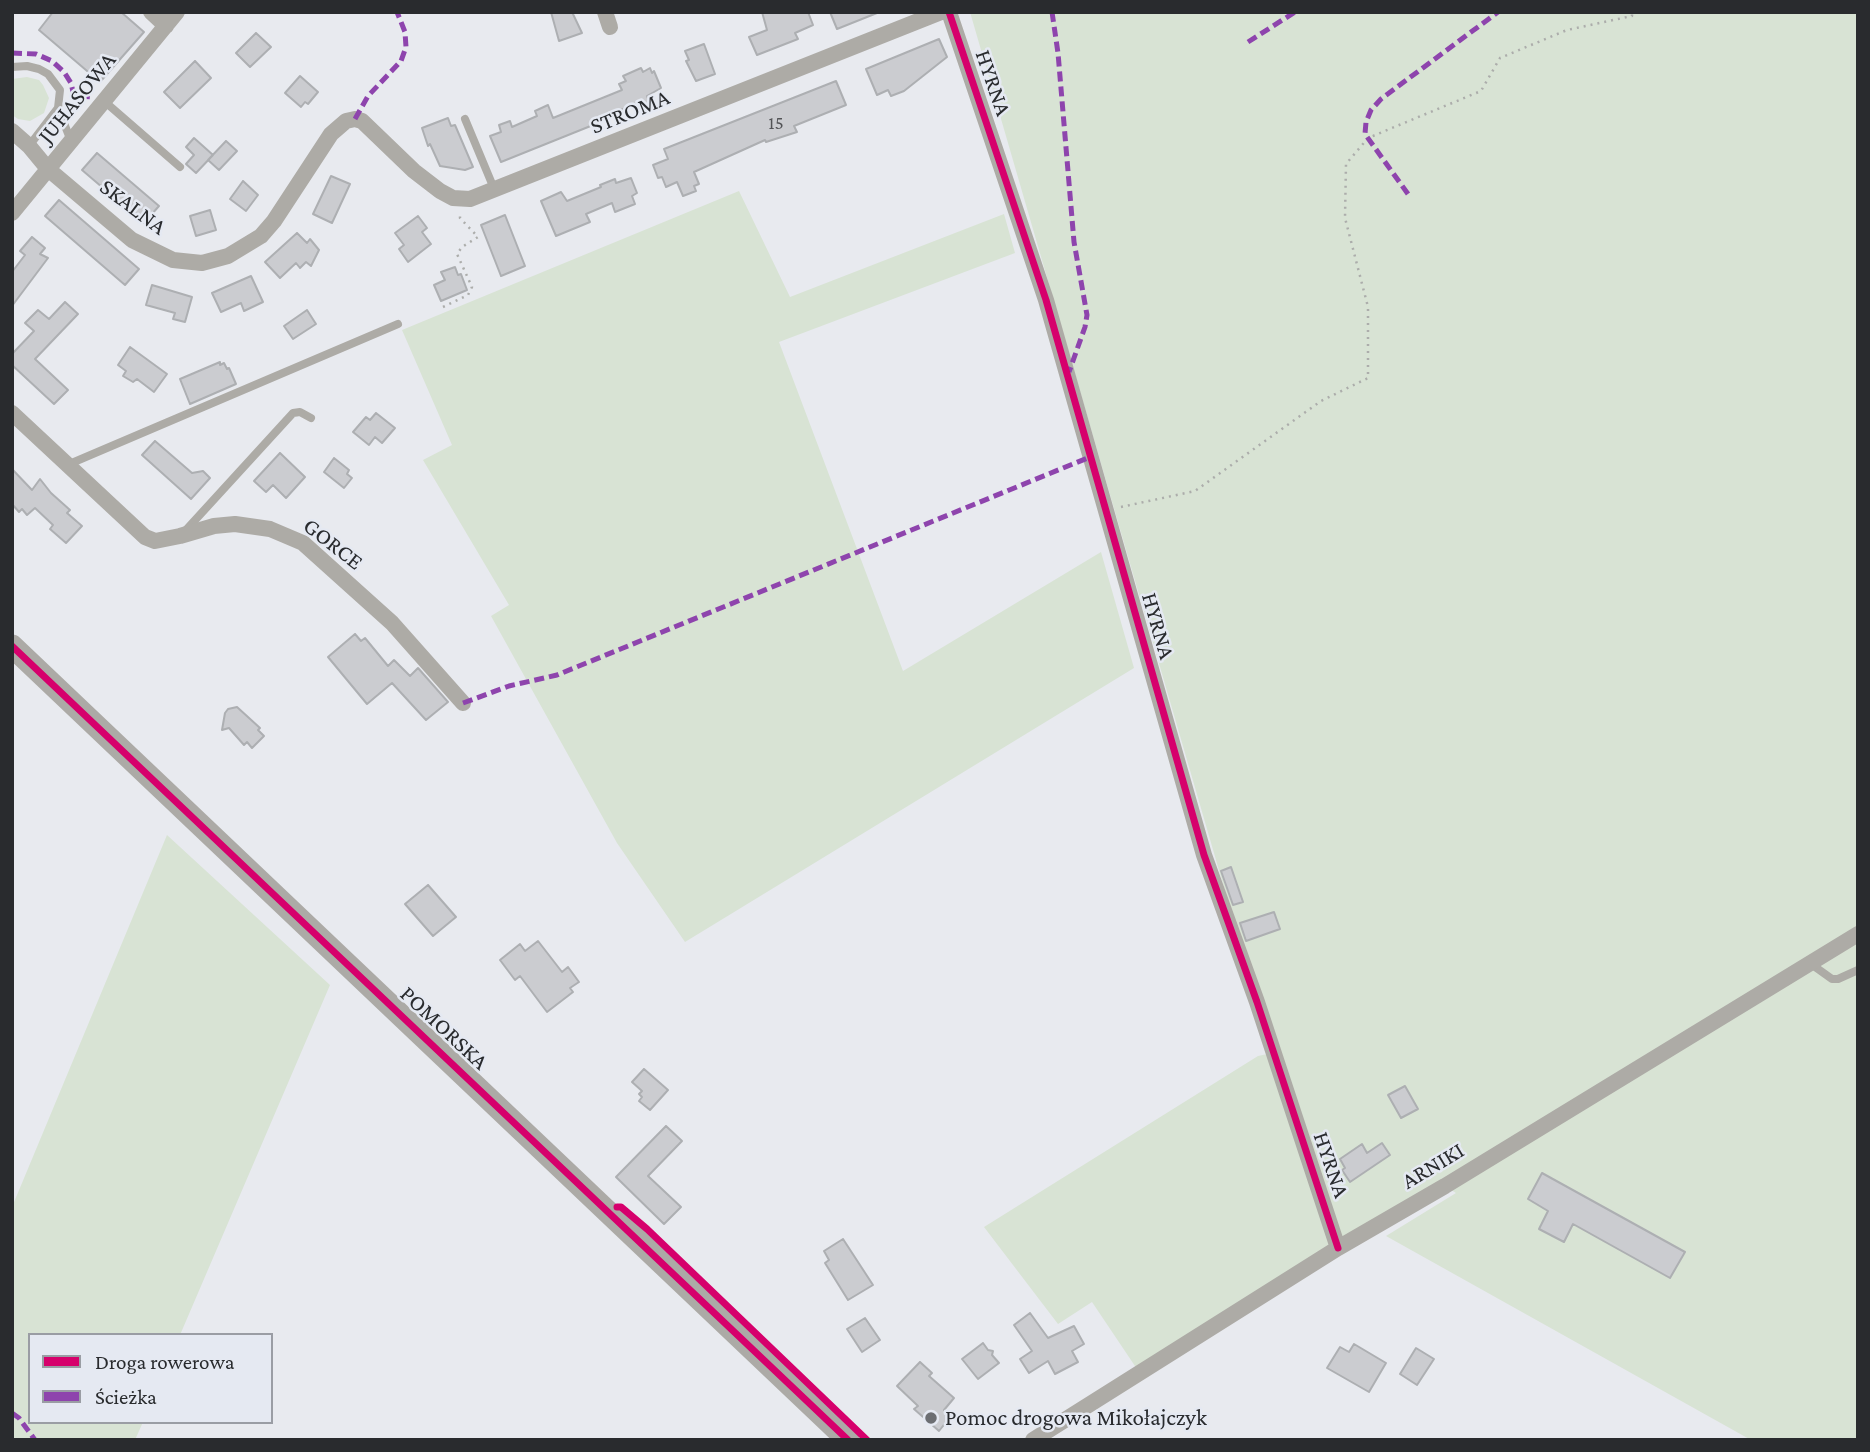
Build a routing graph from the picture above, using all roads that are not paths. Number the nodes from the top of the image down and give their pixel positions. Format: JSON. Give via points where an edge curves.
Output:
{"nodes":[{"id":1,"x":151,"y":12,"type":"edge"},
{"id":2,"x":177,"y":12,"type":"edge"},
{"id":3,"x":941,"y":12,"type":"edge"},
{"id":4,"x":949,"y":12,"type":"edge"},
{"id":5,"x":166,"y":26,"type":"junction"},
{"id":6,"x":12,"y":67,"type":"edge"},
{"id":7,"x":104,"y":102,"type":"junction"},
{"id":8,"x":58,"y":108,"type":"junction"},
{"id":9,"x":355,"y":119,"type":"joint"},
{"id":10,"x":465,"y":120,"type":"dead end"},
{"id":11,"x":12,"y":131,"type":"edge"},
{"id":12,"x":71,"y":141,"type":"junction"},
{"id":13,"x":29,"y":145,"type":"junction"},
{"id":14,"x":180,"y":167,"type":"dead end"},
{"id":15,"x":48,"y":169,"type":"junction"},
{"id":16,"x":495,"y":191,"type":"junction"},
{"id":17,"x":12,"y":212,"type":"edge"},
{"id":18,"x":398,"y":324,"type":"dead end"},
{"id":19,"x":12,"y":413,"type":"edge"},
{"id":20,"x":311,"y":418,"type":"dead end"},
{"id":21,"x":67,"y":465,"type":"junction"},
{"id":22,"x":180,"y":536,"type":"junction"},
{"id":23,"x":12,"y":646,"type":"edge"},
{"id":24,"x":463,"y":703,"type":"dead end"},
{"id":25,"x":1858,"y":934,"type":"edge"},
{"id":26,"x":1811,"y":964,"type":"junction"},
{"id":27,"x":1858,"y":970,"type":"edge"},
{"id":28,"x":1338,"y":1248,"type":"junction"},
{"id":29,"x":848,"y":1440,"type":"edge"},
{"id":30,"x":1033,"y":1440,"type":"edge"}],
"edges":[{"from":1,"to":5,"type":"street"},
{"from":2,"to":5,"type":"street","name":"JUHASOWA"},
{"from":3,"to":16,"type":"street","name":"STROMA"},
{"from":4,"to":28,"type":"street","name":"HYRNA","via":[[1046,300],[1203,855]]},
{"from":5,"to":7,"type":"street","name":"JUHASOWA"},
{"from":6,"to":8,"type":"lane","via":[[27,66],[48,74],[60,90]]},
{"from":7,"to":12,"type":"street","name":"JUHASOWA"},
{"from":7,"to":14,"type":"lane"},
{"from":8,"to":12,"type":"lane"},
{"from":8,"to":13,"type":"lane"},
{"from":9,"to":15,"type":"street","name":"SKALNA","via":[[331,134],[261,236],[228,256],[202,262],[173,260],[132,240]]},
{"from":9,"to":16,"type":"street","name":"STROMA","via":[[453,198],[470,199]]},
{"from":10,"to":16,"type":"lane"},
{"from":11,"to":13,"type":"street","name":"SKALNA"},
{"from":12,"to":15,"type":"street","name":"JUHASOWA"},
{"from":13,"to":15,"type":"street","name":"SKALNA"},
{"from":15,"to":17,"type":"street","name":"JUHASOWA"},
{"from":18,"to":21,"type":"lane"},
{"from":19,"to":21,"type":"street","name":"GORCE"},
{"from":20,"to":22,"type":"lane","via":[[300,411],[293,413]]},
{"from":21,"to":22,"type":"street","name":"GORCE","via":[[145,537],[155,541]]},
{"from":22,"to":24,"type":"street","name":"GORCE","via":[[235,524],[270,529],[303,543],[393,623]]},
{"from":23,"to":29,"type":"street","name":"POMORSKA"},
{"from":25,"to":26,"type":"street","name":"ARNIKI"},
{"from":26,"to":27,"type":"lane","via":[[1832,979]]},
{"from":26,"to":28,"type":"street","name":"ARNIKI"},
{"from":28,"to":30,"type":"street","name":"ARNIKI"}]}
